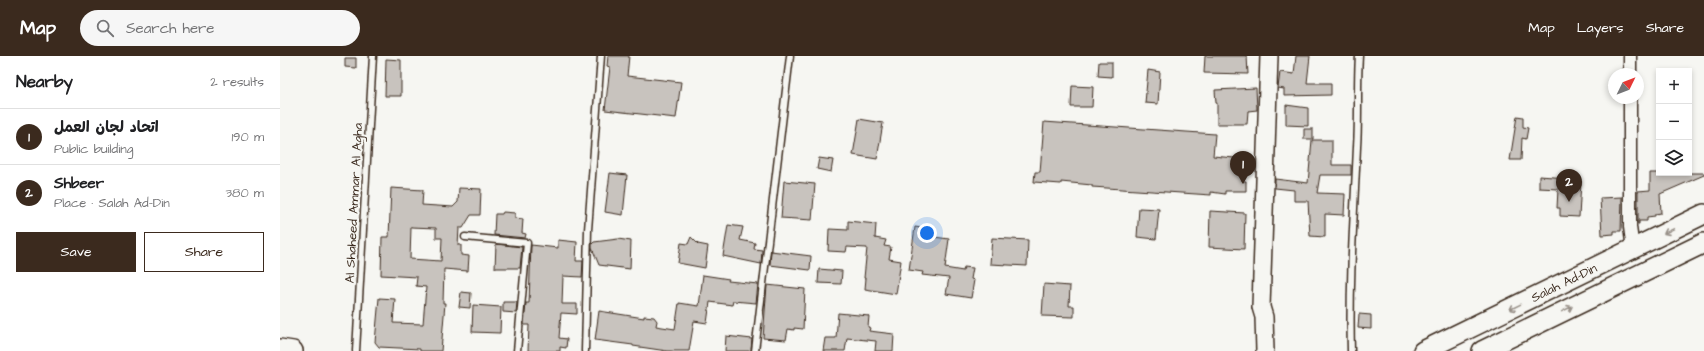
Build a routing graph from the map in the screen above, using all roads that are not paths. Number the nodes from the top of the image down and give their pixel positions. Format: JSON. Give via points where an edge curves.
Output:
{"nodes":[{"id":1,"x":373,"y":56,"type":"edge"},
{"id":2,"x":601,"y":56,"type":"edge"},
{"id":3,"x":790,"y":56,"type":"edge"},
{"id":4,"x":1269,"y":56,"type":"edge"},
{"id":5,"x":1359,"y":56,"type":"edge"},
{"id":6,"x":1630,"y":56,"type":"edge"},
{"id":7,"x":1630,"y":68,"type":"edge"},
{"id":8,"x":1630,"y":104,"type":"edge"},
{"id":9,"x":1704,"y":214,"type":"edge"},
{"id":10,"x":465,"y":237,"type":"dead end"},
{"id":11,"x":1704,"y":243,"type":"edge"},
{"id":12,"x":1633,"y":249,"type":"junction"},
{"id":13,"x":1261,"y":307,"type":"junction"},
{"id":14,"x":280,"y":350,"type":"edge"},
{"id":15,"x":293,"y":351,"type":"edge"},
{"id":16,"x":356,"y":351,"type":"edge"},
{"id":17,"x":518,"y":351,"type":"edge"},
{"id":18,"x":585,"y":351,"type":"edge"},
{"id":19,"x":754,"y":351,"type":"edge"},
{"id":20,"x":1254,"y":351,"type":"edge"},
{"id":21,"x":1265,"y":351,"type":"edge"},
{"id":22,"x":1350,"y":351,"type":"edge"},
{"id":23,"x":1423,"y":351,"type":"edge"},
{"id":24,"x":1482,"y":351,"type":"edge"}],
"edges":[{"from":1,"to":16,"type":"lane","name":"Al Shaheed Ammar Al Agha"},
{"from":2,"to":18,"type":"lane","via":[[588,230]]},
{"from":3,"to":19,"type":"lane"},
{"from":4,"to":13,"type":"main road"},
{"from":5,"to":22,"type":"lane"},
{"from":6,"to":7,"type":"street"},
{"from":8,"to":12,"type":"street","via":[[1630,227]]},
{"from":9,"to":12,"type":"highway","name":"Salah Ad-Din","one_way":true},
{"from":10,"to":17,"type":"lane","via":[[527,243]]},
{"from":24,"to":11,"type":"highway","name":"Salah Ad-Din","one_way":true},
{"from":12,"to":23,"type":"highway","name":"Salah Ad-Din","one_way":true},
{"from":13,"to":20,"type":"main road","via":[[1256,318]]},
{"from":13,"to":21,"type":"main road","via":[[1264,317]]},
{"from":14,"to":15,"type":"highway"}]}
